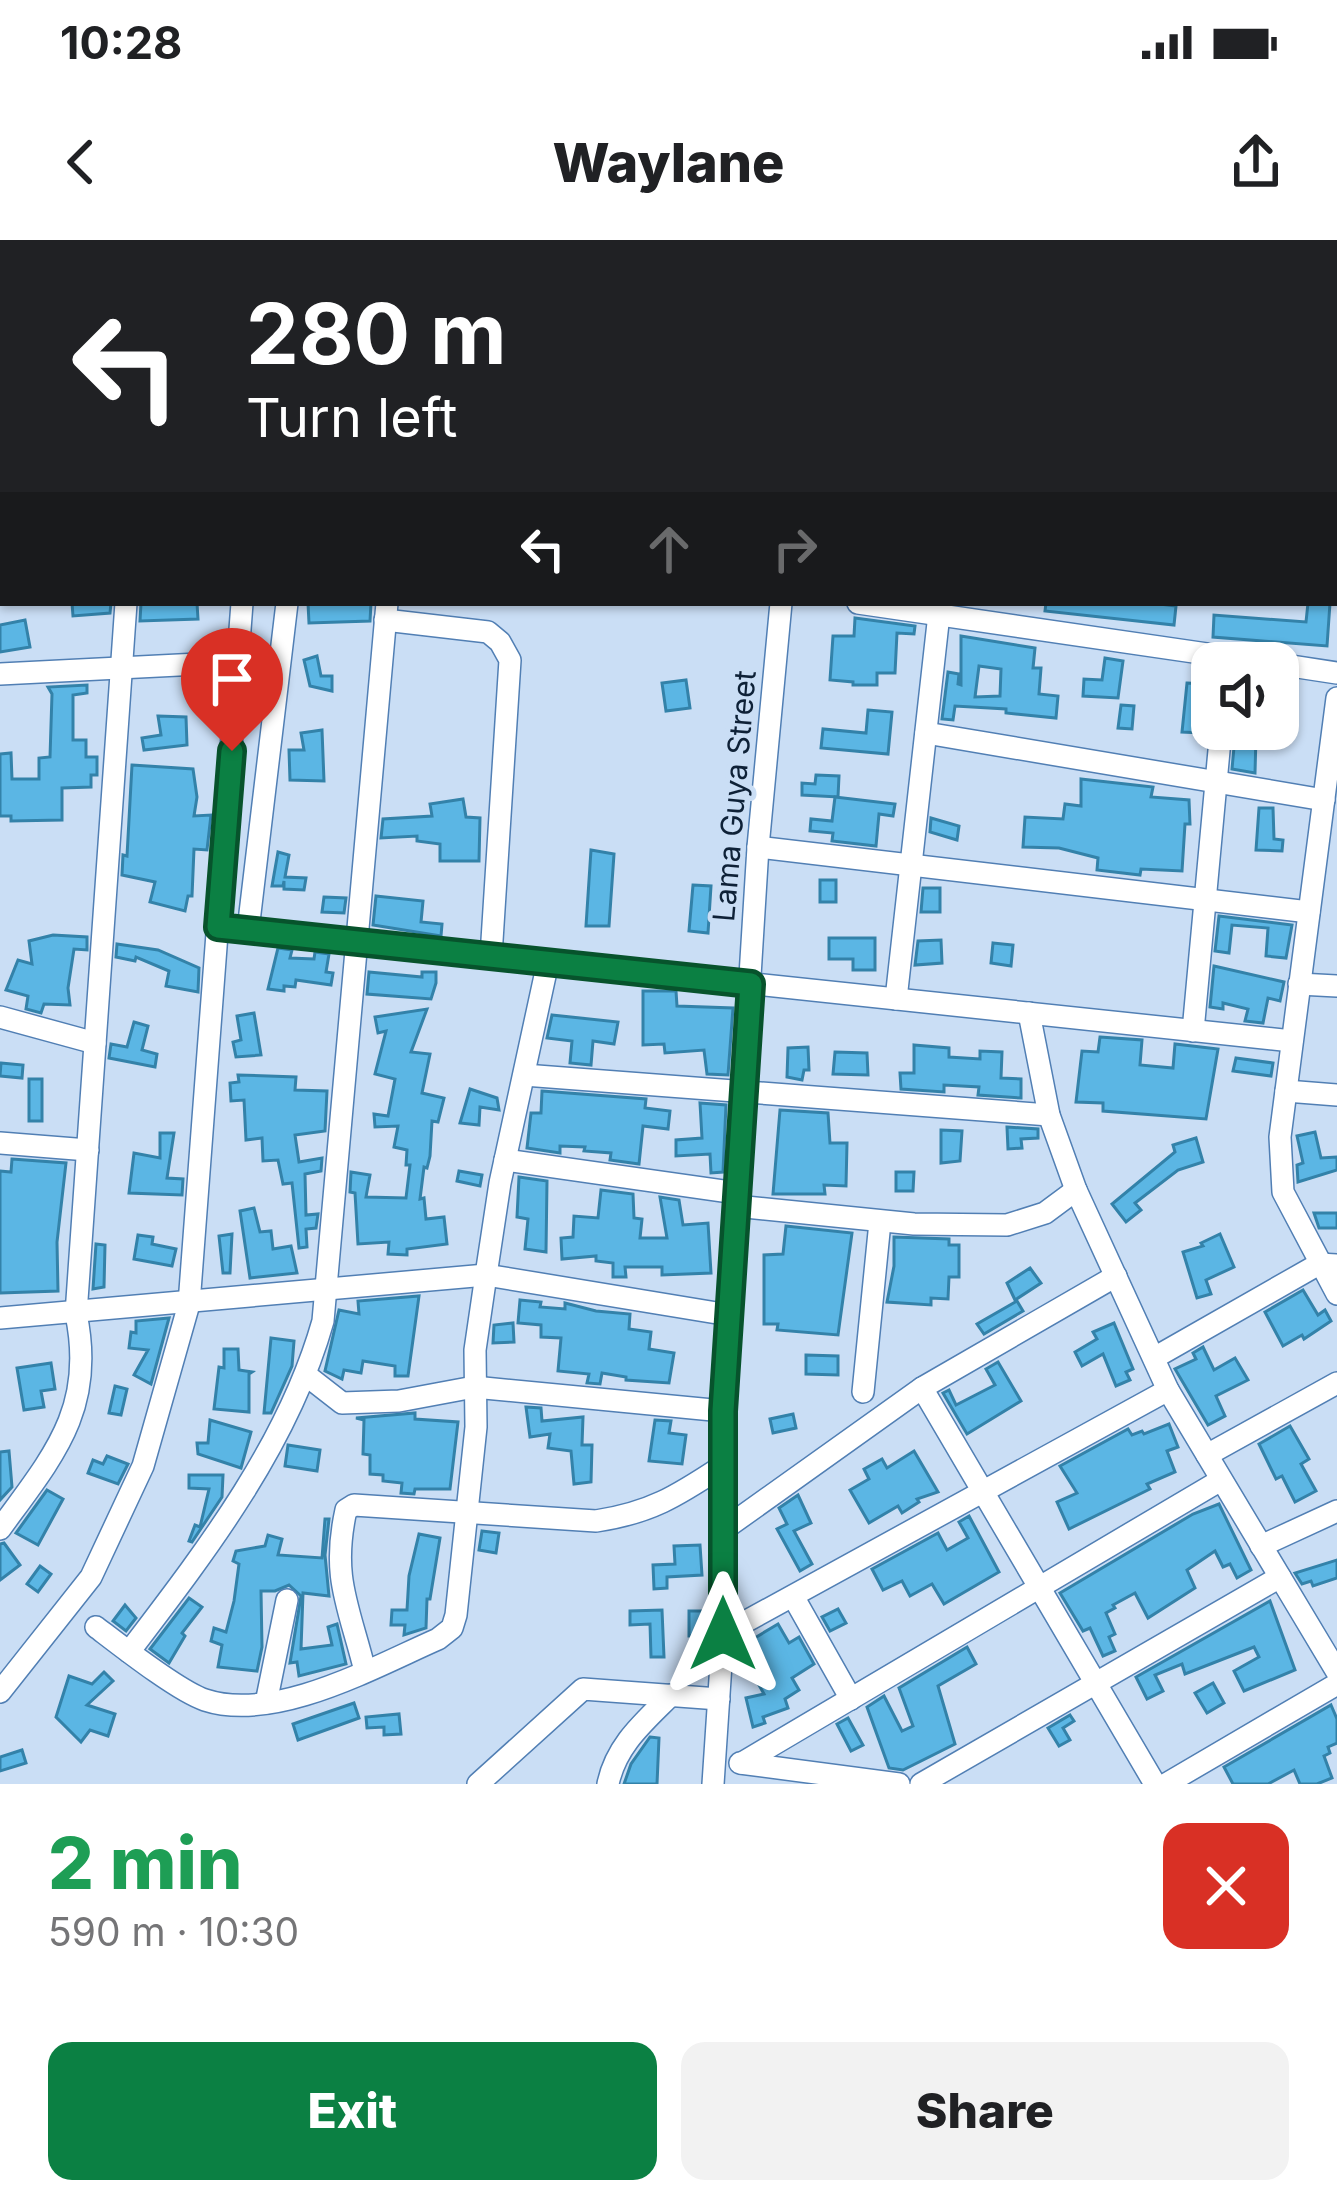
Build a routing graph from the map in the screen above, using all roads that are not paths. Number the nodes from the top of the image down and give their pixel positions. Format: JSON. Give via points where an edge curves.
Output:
{"nodes":[{"id":1,"x":126,"y":606,"type":"edge"},
{"id":2,"x":242,"y":606,"type":"edge"},
{"id":3,"x":286,"y":606,"type":"edge"},
{"id":4,"x":781,"y":606,"type":"edge"},
{"id":5,"x":880,"y":606,"type":"edge"},
{"id":6,"x":386,"y":612,"type":"edge"},
{"id":7,"x":999,"y":613,"type":"edge"},
{"id":8,"x":939,"y":614,"type":"junction"},
{"id":9,"x":1191,"y":653,"type":"edge"},
{"id":10,"x":238,"y":662,"type":"junction"},
{"id":11,"x":122,"y":667,"type":"junction"},
{"id":12,"x":1299,"y":667,"type":"edge"},
{"id":13,"x":1337,"y":673,"type":"edge"},
{"id":14,"x":0,"y":674,"type":"edge"},
{"id":15,"x":1337,"y":698,"type":"edge"},
{"id":16,"x":926,"y":733,"type":"junction"},
{"id":17,"x":1219,"y":750,"type":"edge"},
{"id":18,"x":1216,"y":782,"type":"junction"},
{"id":19,"x":1324,"y":800,"type":"junction"},
{"id":20,"x":758,"y":847,"type":"junction"},
{"id":21,"x":910,"y":866,"type":"junction"},
{"id":22,"x":1326,"y":875,"type":"edge"},
{"id":23,"x":1204,"y":900,"type":"junction"},
{"id":24,"x":1309,"y":912,"type":"junction"},
{"id":25,"x":218,"y":927,"type":"junction"},
{"id":26,"x":248,"y":930,"type":"junction"},
{"id":27,"x":357,"y":942,"type":"junction"},
{"id":28,"x":491,"y":956,"type":"junction"},
{"id":29,"x":548,"y":962,"type":"junction"},
{"id":30,"x":751,"y":984,"type":"junction"},
{"id":31,"x":1299,"y":984,"type":"junction"},
{"id":32,"x":1337,"y":986,"type":"edge"},
{"id":33,"x":896,"y":999,"type":"junction"},
{"id":34,"x":1029,"y":1013,"type":"junction"},
{"id":35,"x":0,"y":1017,"type":"edge"},
{"id":36,"x":1193,"y":1031,"type":"junction"},
{"id":37,"x":1292,"y":1041,"type":"junction"},
{"id":38,"x":95,"y":1043,"type":"junction"},
{"id":39,"x":524,"y":1075,"type":"junction"},
{"id":40,"x":1286,"y":1091,"type":"junction"},
{"id":41,"x":745,"y":1092,"type":"junction"},
{"id":42,"x":1337,"y":1095,"type":"edge"},
{"id":43,"x":1049,"y":1115,"type":"junction"},
{"id":44,"x":0,"y":1143,"type":"edge"},
{"id":45,"x":88,"y":1150,"type":"junction"},
{"id":46,"x":505,"y":1160,"type":"junction"},
{"id":47,"x":1079,"y":1197,"type":"junction"},
{"id":48,"x":736,"y":1199,"type":"junction"},
{"id":49,"x":880,"y":1222,"type":"junction"},
{"id":50,"x":1328,"y":1264,"type":"edge"},
{"id":51,"x":486,"y":1275,"type":"junction"},
{"id":52,"x":1116,"y":1276,"type":"junction"},
{"id":53,"x":327,"y":1291,"type":"junction"},
{"id":54,"x":1337,"y":1294,"type":"edge"},
{"id":55,"x":189,"y":1304,"type":"junction"},
{"id":56,"x":76,"y":1314,"type":"junction"},
{"id":57,"x":729,"y":1315,"type":"junction"},
{"id":58,"x":0,"y":1318,"type":"edge"},
{"id":59,"x":1154,"y":1358,"type":"junction"},
{"id":60,"x":306,"y":1375,"type":"junction"},
{"id":61,"x":1337,"y":1383,"type":"edge"},
{"id":62,"x":474,"y":1387,"type":"junction"},
{"id":63,"x":922,"y":1388,"type":"junction"},
{"id":64,"x":1168,"y":1390,"type":"junction"},
{"id":65,"x":863,"y":1392,"type":"dead end"},
{"id":66,"x":723,"y":1411,"type":"junction"},
{"id":67,"x":1207,"y":1455,"type":"junction"},
{"id":68,"x":722,"y":1467,"type":"junction"},
{"id":69,"x":1222,"y":1480,"type":"junction"},
{"id":70,"x":984,"y":1494,"type":"junction"},
{"id":71,"x":1337,"y":1511,"type":"edge"},
{"id":72,"x":466,"y":1512,"type":"junction"},
{"id":73,"x":0,"y":1529,"type":"edge"},
{"id":74,"x":723,"y":1530,"type":"junction"},
{"id":75,"x":1262,"y":1546,"type":"junction"},
{"id":76,"x":1280,"y":1577,"type":"junction"},
{"id":77,"x":1040,"y":1588,"type":"junction"},
{"id":78,"x":794,"y":1598,"type":"junction"},
{"id":79,"x":287,"y":1600,"type":"dead end"},
{"id":80,"x":96,"y":1627,"type":"dead end"},
{"id":81,"x":723,"y":1634,"type":"junction"},
{"id":82,"x":129,"y":1652,"type":"junction"},
{"id":83,"x":365,"y":1671,"type":"junction"},
{"id":84,"x":1337,"y":1672,"type":"edge"},
{"id":85,"x":1095,"y":1682,"type":"junction"},
{"id":86,"x":1337,"y":1684,"type":"edge"},
{"id":87,"x":0,"y":1692,"type":"edge"},
{"id":88,"x":671,"y":1695,"type":"junction"},
{"id":89,"x":719,"y":1699,"type":"junction"},
{"id":90,"x":850,"y":1699,"type":"junction"},
{"id":91,"x":266,"y":1703,"type":"junction"},
{"id":92,"x":716,"y":1760,"type":"junction"},
{"id":93,"x":742,"y":1763,"type":"junction"},
{"id":94,"x":478,"y":1784,"type":"edge"},
{"id":95,"x":608,"y":1784,"type":"edge"},
{"id":96,"x":713,"y":1784,"type":"edge"},
{"id":97,"x":898,"y":1784,"type":"edge"},
{"id":98,"x":921,"y":1784,"type":"edge"},
{"id":99,"x":1155,"y":1784,"type":"edge"},
{"id":100,"x":1166,"y":1784,"type":"edge"}],
"edges":[{"from":1,"to":11,"type":"street"},
{"from":2,"to":10,"type":"street"},
{"from":3,"to":26,"type":"street"},
{"from":4,"to":20,"type":"street","name":"Lama Guya Street"},
{"from":5,"to":8,"type":"street"},
{"from":6,"to":27,"type":"street"},
{"from":6,"to":28,"type":"street","via":[[488,632],[510,660]]},
{"from":7,"to":8,"type":"street"},
{"from":7,"to":9,"type":"street"},
{"from":8,"to":16,"type":"street"},
{"from":10,"to":11,"type":"street"},
{"from":10,"to":25,"type":"street"},
{"from":11,"to":14,"type":"street"},
{"from":11,"to":38,"type":"street"},
{"from":12,"to":13,"type":"street"},
{"from":15,"to":19,"type":"street"},
{"from":16,"to":18,"type":"street"},
{"from":16,"to":21,"type":"street"},
{"from":17,"to":18,"type":"street"},
{"from":18,"to":19,"type":"street"},
{"from":18,"to":23,"type":"street"},
{"from":19,"to":22,"type":"street"},
{"from":20,"to":21,"type":"street"},
{"from":20,"to":30,"type":"street","name":"Lama Guya Street"},
{"from":21,"to":23,"type":"street"},
{"from":21,"to":33,"type":"street"},
{"from":22,"to":24,"type":"street"},
{"from":23,"to":24,"type":"street"},
{"from":23,"to":36,"type":"street"},
{"from":24,"to":31,"type":"street"},
{"from":25,"to":26,"type":"street"},
{"from":25,"to":55,"type":"street"},
{"from":26,"to":27,"type":"street"},
{"from":27,"to":28,"type":"street"},
{"from":27,"to":53,"type":"street"},
{"from":28,"to":29,"type":"street"},
{"from":29,"to":30,"type":"street"},
{"from":29,"to":39,"type":"street"},
{"from":30,"to":33,"type":"street"},
{"from":30,"to":41,"type":"street","name":"Lama Guya Street"},
{"from":31,"to":32,"type":"street"},
{"from":31,"to":37,"type":"street"},
{"from":33,"to":34,"type":"street"},
{"from":34,"to":36,"type":"street"},
{"from":34,"to":43,"type":"street"},
{"from":35,"to":38,"type":"street"},
{"from":36,"to":37,"type":"street"},
{"from":37,"to":40,"type":"street"},
{"from":38,"to":45,"type":"street"},
{"from":39,"to":41,"type":"street"},
{"from":39,"to":46,"type":"street"},
{"from":40,"to":42,"type":"street"},
{"from":40,"to":50,"type":"street","via":[[1282,1192]]},
{"from":41,"to":43,"type":"street"},
{"from":41,"to":48,"type":"street","name":"Lama Guya Street"},
{"from":43,"to":47,"type":"street"},
{"from":44,"to":45,"type":"street"},
{"from":45,"to":56,"type":"street"},
{"from":46,"to":48,"type":"street"},
{"from":46,"to":51,"type":"street"},
{"from":47,"to":49,"type":"street","via":[[1007,1225]]},
{"from":47,"to":52,"type":"street"},
{"from":48,"to":49,"type":"street"},
{"from":48,"to":57,"type":"street","name":"Lama Guya Street"},
{"from":49,"to":65,"type":"street"},
{"from":50,"to":54,"type":"street"},
{"from":50,"to":59,"type":"street"},
{"from":51,"to":53,"type":"street"},
{"from":51,"to":57,"type":"street"},
{"from":51,"to":62,"type":"street"},
{"from":52,"to":59,"type":"street"},
{"from":52,"to":63,"type":"street"},
{"from":53,"to":55,"type":"street"},
{"from":53,"to":60,"type":"street"},
{"from":55,"to":56,"type":"street"},
{"from":55,"to":87,"type":"street","via":[[143,1466],[91,1576]]},
{"from":56,"to":58,"type":"street"},
{"from":56,"to":73,"type":"street","via":[[80,1390],[65,1434]]},
{"from":57,"to":66,"type":"street","name":"Lama Guya Street"},
{"from":59,"to":64,"type":"street"},
{"from":60,"to":62,"type":"street","via":[[342,1403]]},
{"from":60,"to":82,"type":"street","via":[[246,1489]]},
{"from":61,"to":67,"type":"street"},
{"from":62,"to":66,"type":"street"},
{"from":62,"to":72,"type":"street"},
{"from":63,"to":70,"type":"street"},
{"from":63,"to":74,"type":"street"},
{"from":64,"to":67,"type":"street"},
{"from":64,"to":70,"type":"street"},
{"from":66,"to":68,"type":"street","name":"Lama Guya Street"},
{"from":67,"to":69,"type":"street"},
{"from":68,"to":72,"type":"street","via":[[634,1515],[596,1521]]},
{"from":68,"to":74,"type":"street","name":"Lama Guya Street"},
{"from":69,"to":75,"type":"street"},
{"from":69,"to":77,"type":"street"},
{"from":70,"to":77,"type":"street"},
{"from":70,"to":78,"type":"street"},
{"from":71,"to":75,"type":"street"},
{"from":72,"to":83,"type":"street","via":[[452,1628]]},
{"from":72,"to":83,"type":"street","via":[[363,1504],[346,1510],[338,1549],[343,1594]]},
{"from":74,"to":81,"type":"street","name":"Lama Guya Street"},
{"from":75,"to":76,"type":"street"},
{"from":76,"to":84,"type":"street"},
{"from":76,"to":85,"type":"street"},
{"from":77,"to":85,"type":"street"},
{"from":77,"to":90,"type":"street"},
{"from":78,"to":81,"type":"street"},
{"from":78,"to":90,"type":"street"},
{"from":79,"to":91,"type":"street"},
{"from":80,"to":82,"type":"street"},
{"from":81,"to":89,"type":"street","name":"Lama Guya Street"},
{"from":82,"to":91,"type":"street","via":[[200,1699]]},
{"from":83,"to":91,"type":"street"},
{"from":85,"to":98,"type":"street"},
{"from":85,"to":99,"type":"street"},
{"from":86,"to":100,"type":"street"},
{"from":88,"to":89,"type":"street"},
{"from":88,"to":94,"type":"street","via":[[583,1689]]},
{"from":88,"to":95,"type":"street","via":[[628,1738]]},
{"from":89,"to":92,"type":"street","name":"Lama Guya Street"},
{"from":90,"to":93,"type":"street"},
{"from":92,"to":93,"type":"street"},
{"from":92,"to":96,"type":"street","name":"Lama Guya Street"},
{"from":93,"to":97,"type":"street"}]}
